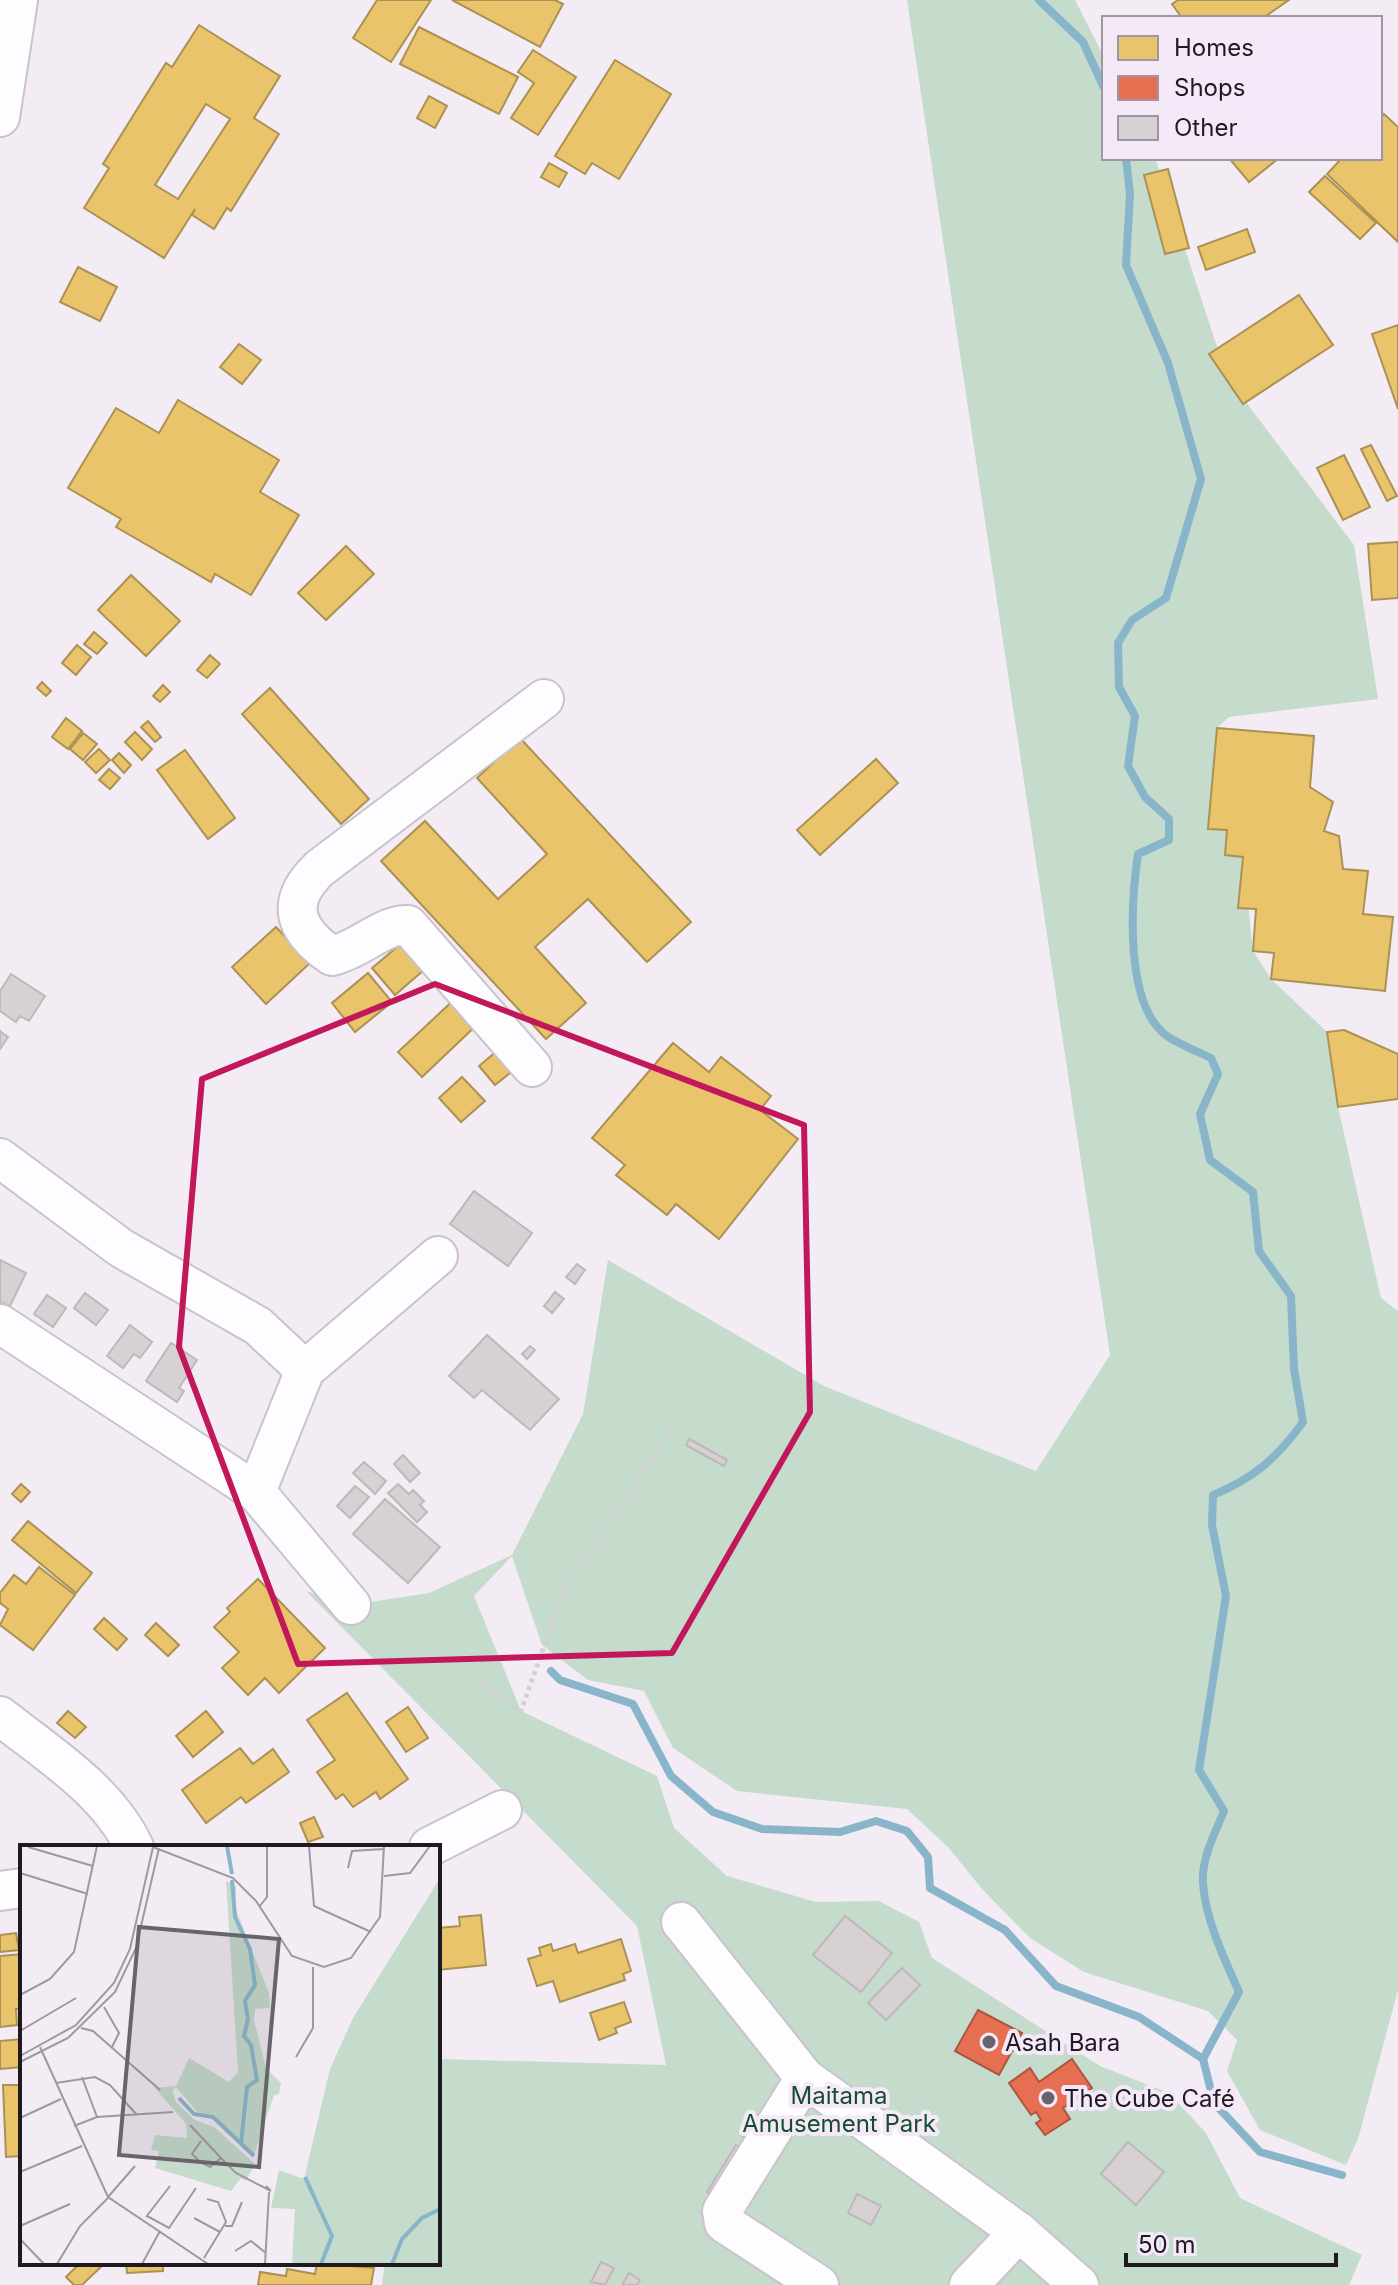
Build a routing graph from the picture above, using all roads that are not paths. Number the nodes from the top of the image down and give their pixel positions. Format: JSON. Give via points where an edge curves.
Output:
{"nodes":[{"id":1,"x":18,"y":0,"type":"edge"},
{"id":2,"x":0,"y":117,"type":"edge"},
{"id":3,"x":544,"y":699,"type":"dead end"},
{"id":4,"x":532,"y":1067,"type":"dead end"},
{"id":5,"x":0,"y":1158,"type":"edge"},
{"id":6,"x":438,"y":1256,"type":"dead end"},
{"id":7,"x":0,"y":1324,"type":"edge"},
{"id":8,"x":305,"y":1370,"type":"junction"},
{"id":9,"x":256,"y":1492,"type":"junction"},
{"id":10,"x":351,"y":1605,"type":"dead end"},
{"id":11,"x":0,"y":1716,"type":"edge"},
{"id":12,"x":502,"y":1810,"type":"dead end"},
{"id":13,"x":133,"y":1845,"type":"edge"},
{"id":14,"x":433,"y":1845,"type":"edge"},
{"id":15,"x":20,"y":1888,"type":"edge"},
{"id":16,"x":0,"y":1891,"type":"edge"},
{"id":17,"x":681,"y":1922,"type":"dead end"},
{"id":18,"x":805,"y":2078,"type":"junction"},
{"id":19,"x":1019,"y":2232,"type":"junction"},
{"id":20,"x":819,"y":2285,"type":"edge"},
{"id":21,"x":969,"y":2285,"type":"edge"},
{"id":22,"x":1079,"y":2285,"type":"edge"}],
"edges":[{"from":1,"to":2,"type":"street"},
{"from":3,"to":4,"type":"street","via":[[320,868],[303,885],[297,905],[300,924],[313,943],[332,956],[356,950],[393,925],[408,925]]},
{"from":5,"to":8,"type":"street","via":[[121,1248],[258,1326]]},
{"from":6,"to":8,"type":"street"},
{"from":7,"to":9,"type":"street"},
{"from":8,"to":9,"type":"street"},
{"from":9,"to":10,"type":"street"},
{"from":11,"to":13,"type":"street","via":[[90,1788]]},
{"from":12,"to":14,"type":"street"},
{"from":15,"to":16,"type":"street"},
{"from":17,"to":18,"type":"street"},
{"from":18,"to":19,"type":"street"},
{"from":18,"to":20,"type":"street","via":[[722,2211],[724,2223]]},
{"from":19,"to":21,"type":"street"},
{"from":19,"to":22,"type":"street"}]}
